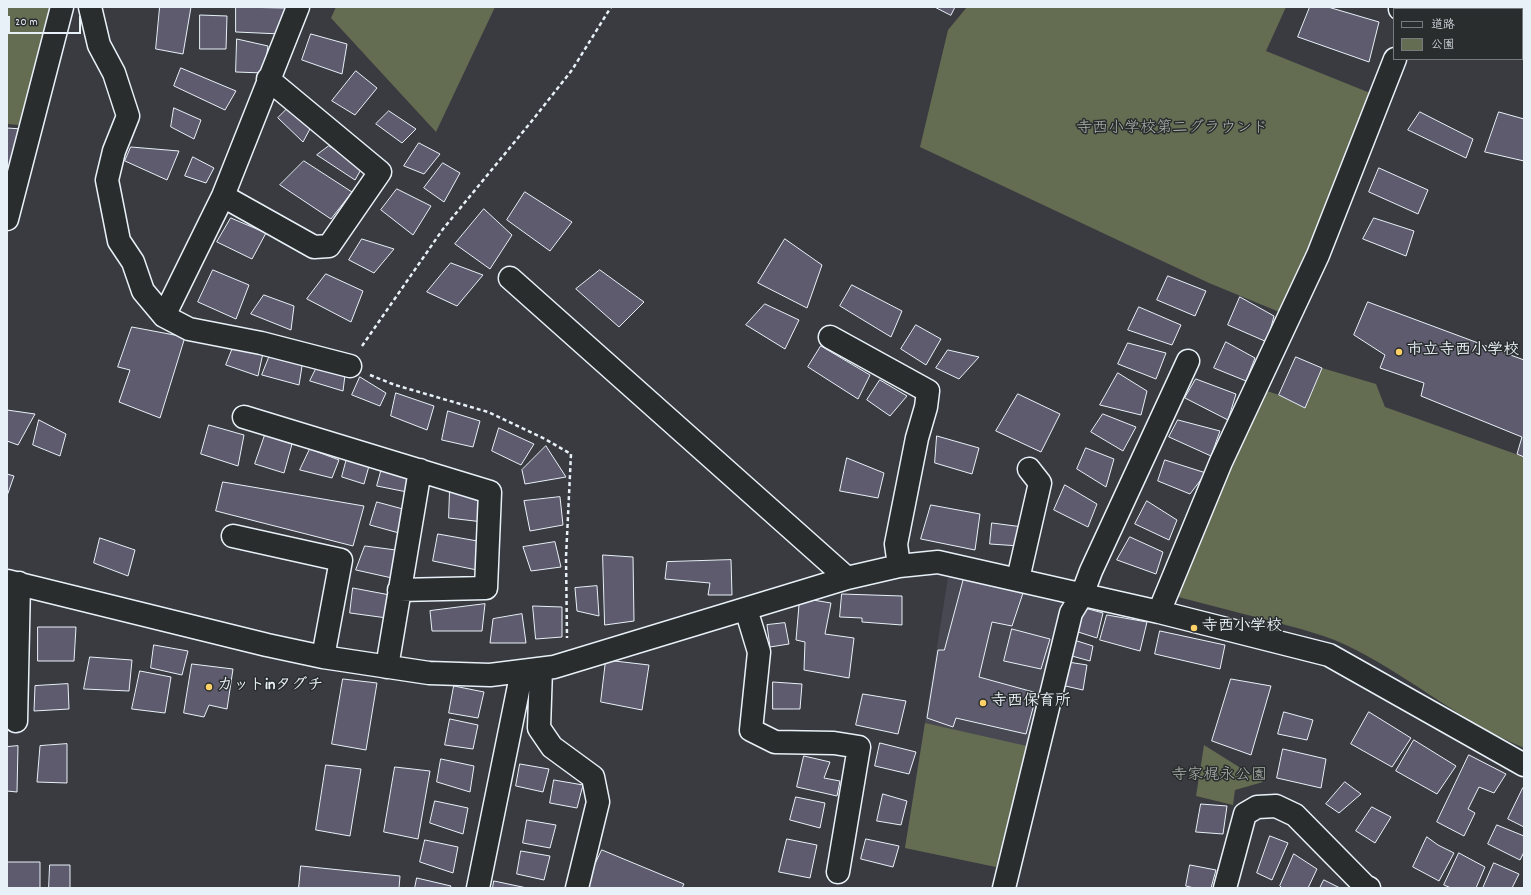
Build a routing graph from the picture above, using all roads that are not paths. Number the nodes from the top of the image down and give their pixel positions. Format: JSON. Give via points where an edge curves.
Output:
{"nodes":[{"id":1,"x":62,"y":7,"type":"edge"},
{"id":2,"x":90,"y":7,"type":"edge"},
{"id":3,"x":298,"y":7,"type":"edge"},
{"id":4,"x":1395,"y":60,"type":"edge"},
{"id":5,"x":268,"y":79,"type":"junction"},
{"id":6,"x":223,"y":196,"type":"junction"},
{"id":7,"x":7,"y":219,"type":"edge"},
{"id":8,"x":510,"y":278,"type":"dead end"},
{"id":9,"x":164,"y":316,"type":"junction"},
{"id":10,"x":830,"y":337,"type":"dead end"},
{"id":11,"x":1188,"y":361,"type":"dead end"},
{"id":12,"x":350,"y":366,"type":"road end"},
{"id":13,"x":244,"y":417,"type":"dead end"},
{"id":14,"x":1029,"y":469,"type":"dead end"},
{"id":15,"x":420,"y":470,"type":"junction"},
{"id":16,"x":233,"y":536,"type":"dead end"},
{"id":17,"x":899,"y":566,"type":"junction"},
{"id":18,"x":847,"y":578,"type":"junction"},
{"id":19,"x":1018,"y":579,"type":"junction"},
{"id":20,"x":13,"y":582,"type":"edge"},
{"id":21,"x":399,"y":590,"type":"junction"},
{"id":22,"x":1082,"y":595,"type":"junction"},
{"id":23,"x":746,"y":609,"type":"junction"},
{"id":24,"x":1159,"y":612,"type":"junction"},
{"id":25,"x":323,"y":657,"type":"junction"},
{"id":26,"x":387,"y":667,"type":"junction"},
{"id":27,"x":532,"y":670,"type":"junction"},
{"id":28,"x":16,"y":721,"type":"dead end"},
{"id":29,"x":1524,"y":764,"type":"edge"},
{"id":30,"x":838,"y":872,"type":"dead end"},
{"id":31,"x":478,"y":888,"type":"edge"},
{"id":32,"x":577,"y":888,"type":"edge"},
{"id":33,"x":1004,"y":888,"type":"edge"},
{"id":34,"x":1225,"y":888,"type":"edge"},
{"id":35,"x":1369,"y":888,"type":"edge"}],
"edges":[{"from":1,"to":7,"type":"street"},
{"from":2,"to":9,"type":"street","via":[[99,45],[114,73],[128,116],[114,151],[107,180],[119,241],[133,262],[143,291]]},
{"from":3,"to":5,"type":"street"},
{"from":4,"to":24,"type":"street","via":[[1318,255],[1221,462]]},
{"from":5,"to":6,"type":"street"},
{"from":5,"to":6,"type":"street","via":[[380,172],[329,246],[314,247]]},
{"from":6,"to":9,"type":"street"},
{"from":8,"to":18,"type":"street"},
{"from":9,"to":12,"type":"street","via":[[189,328]]},
{"from":10,"to":17,"type":"street","via":[[928,391],[896,544]]},
{"from":11,"to":22,"type":"street"},
{"from":13,"to":15,"type":"street"},
{"from":14,"to":19,"type":"street","via":[[1040,483]]},
{"from":15,"to":21,"type":"street"},
{"from":15,"to":21,"type":"street","via":[[490,492],[486,588]]},
{"from":16,"to":25,"type":"street","via":[[341,560]]},
{"from":17,"to":18,"type":"street"},
{"from":17,"to":19,"type":"street","via":[[938,562]]},
{"from":18,"to":23,"type":"street"},
{"from":19,"to":22,"type":"street"},
{"from":20,"to":25,"type":"street"},
{"from":20,"to":28,"type":"street"},
{"from":21,"to":26,"type":"street"},
{"from":22,"to":24,"type":"street"},
{"from":22,"to":33,"type":"street","via":[[1071,613]]},
{"from":23,"to":27,"type":"street","via":[[565,663]]},
{"from":23,"to":30,"type":"street","via":[[759,652],[751,730],[775,742],[834,743],[859,747]]},
{"from":24,"to":29,"type":"street","via":[[1329,655]]},
{"from":25,"to":26,"type":"street"},
{"from":26,"to":27,"type":"street","via":[[428,673],[490,675]]},
{"from":27,"to":31,"type":"street"},
{"from":27,"to":32,"type":"street","via":[[540,728],[552,747],[593,777],[598,802]]},
{"from":34,"to":35,"type":"street","via":[[1245,814],[1257,806],[1276,806],[1295,815]]}]}
